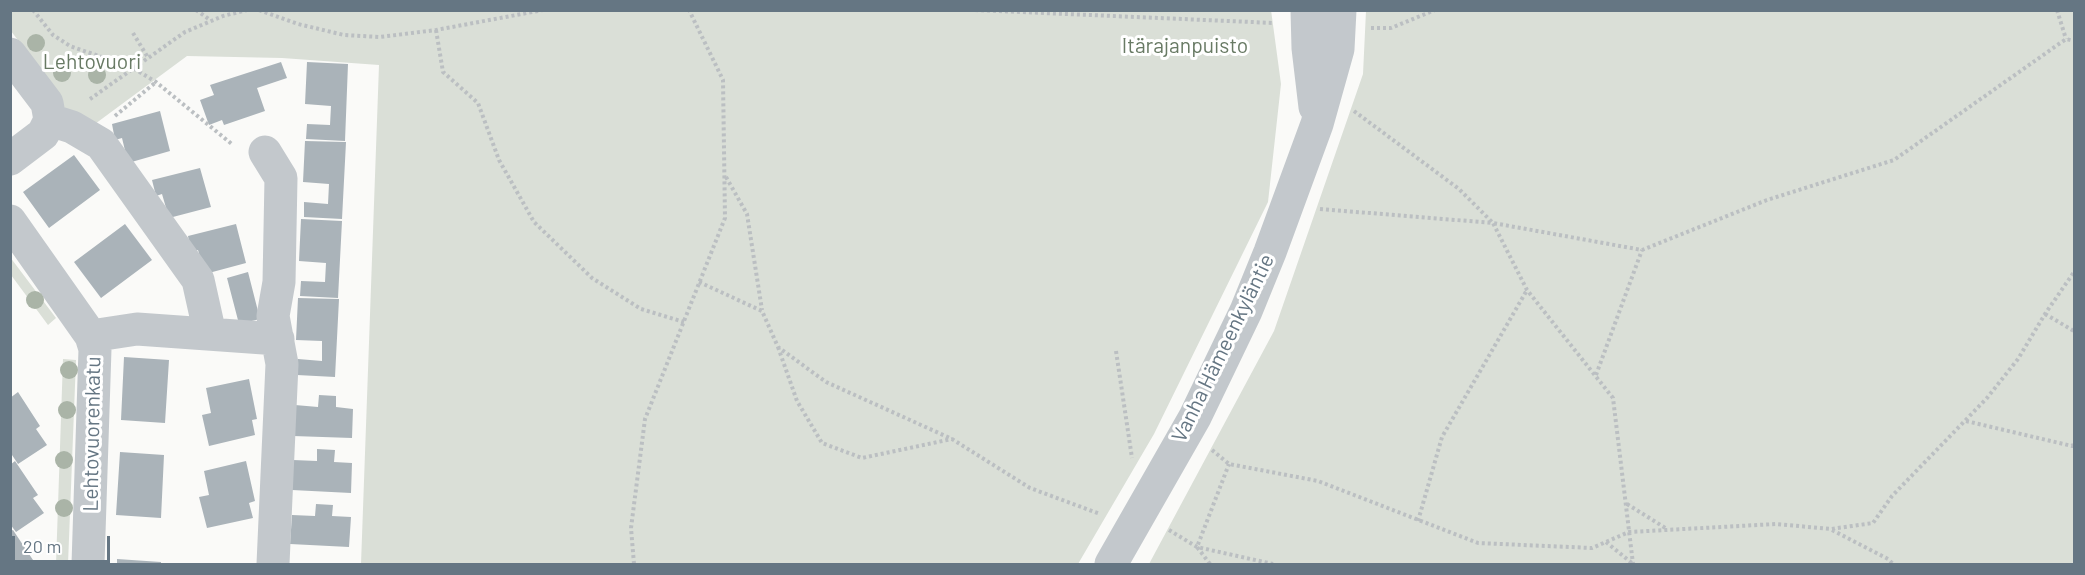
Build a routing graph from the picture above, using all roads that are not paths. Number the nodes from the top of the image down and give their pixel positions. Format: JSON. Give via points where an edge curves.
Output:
{"nodes":[{"id":1,"x":1307,"y":10,"type":"edge"},
{"id":2,"x":1340,"y":10,"type":"edge"},
{"id":3,"x":10,"y":54,"type":"edge"},
{"id":4,"x":50,"y":120,"type":"junction"},
{"id":5,"x":1317,"y":124,"type":"junction"},
{"id":6,"x":265,"y":152,"type":"road end"},
{"id":7,"x":10,"y":159,"type":"edge"},
{"id":8,"x":10,"y":221,"type":"edge"},
{"id":9,"x":210,"y":334,"type":"junction"},
{"id":10,"x":91,"y":336,"type":"junction"},
{"id":11,"x":278,"y":339,"type":"junction"},
{"id":12,"x":88,"y":564,"type":"edge"},
{"id":13,"x":273,"y":564,"type":"edge"},
{"id":14,"x":1111,"y":564,"type":"edge"}],
"edges":[{"from":1,"to":5,"type":"street","name":"Vanha Hämeenkyläntie"},
{"from":2,"to":5,"type":"street","name":"Vanha Hämeenkyläntie","via":[[1338,50]]},
{"from":3,"to":4,"type":"street","via":[[46,103]]},
{"from":4,"to":7,"type":"street","via":[[43,134]]},
{"from":4,"to":9,"type":"street","via":[[101,144],[198,280]]},
{"from":5,"to":14,"type":"street","name":"Vanha Hämeenkyläntie","via":[[1246,311],[1195,417]]},
{"from":6,"to":11,"type":"street","via":[[281,178],[279,282],[273,316]]},
{"from":8,"to":10,"type":"street","name":"Lehtovuorenkatu"},
{"from":9,"to":10,"type":"street","via":[[137,329]]},
{"from":9,"to":11,"type":"street"},
{"from":10,"to":12,"type":"street","name":"Lehtovuorenkatu","via":[[96,366]]},
{"from":11,"to":13,"type":"street","via":[[282,364]]}]}
